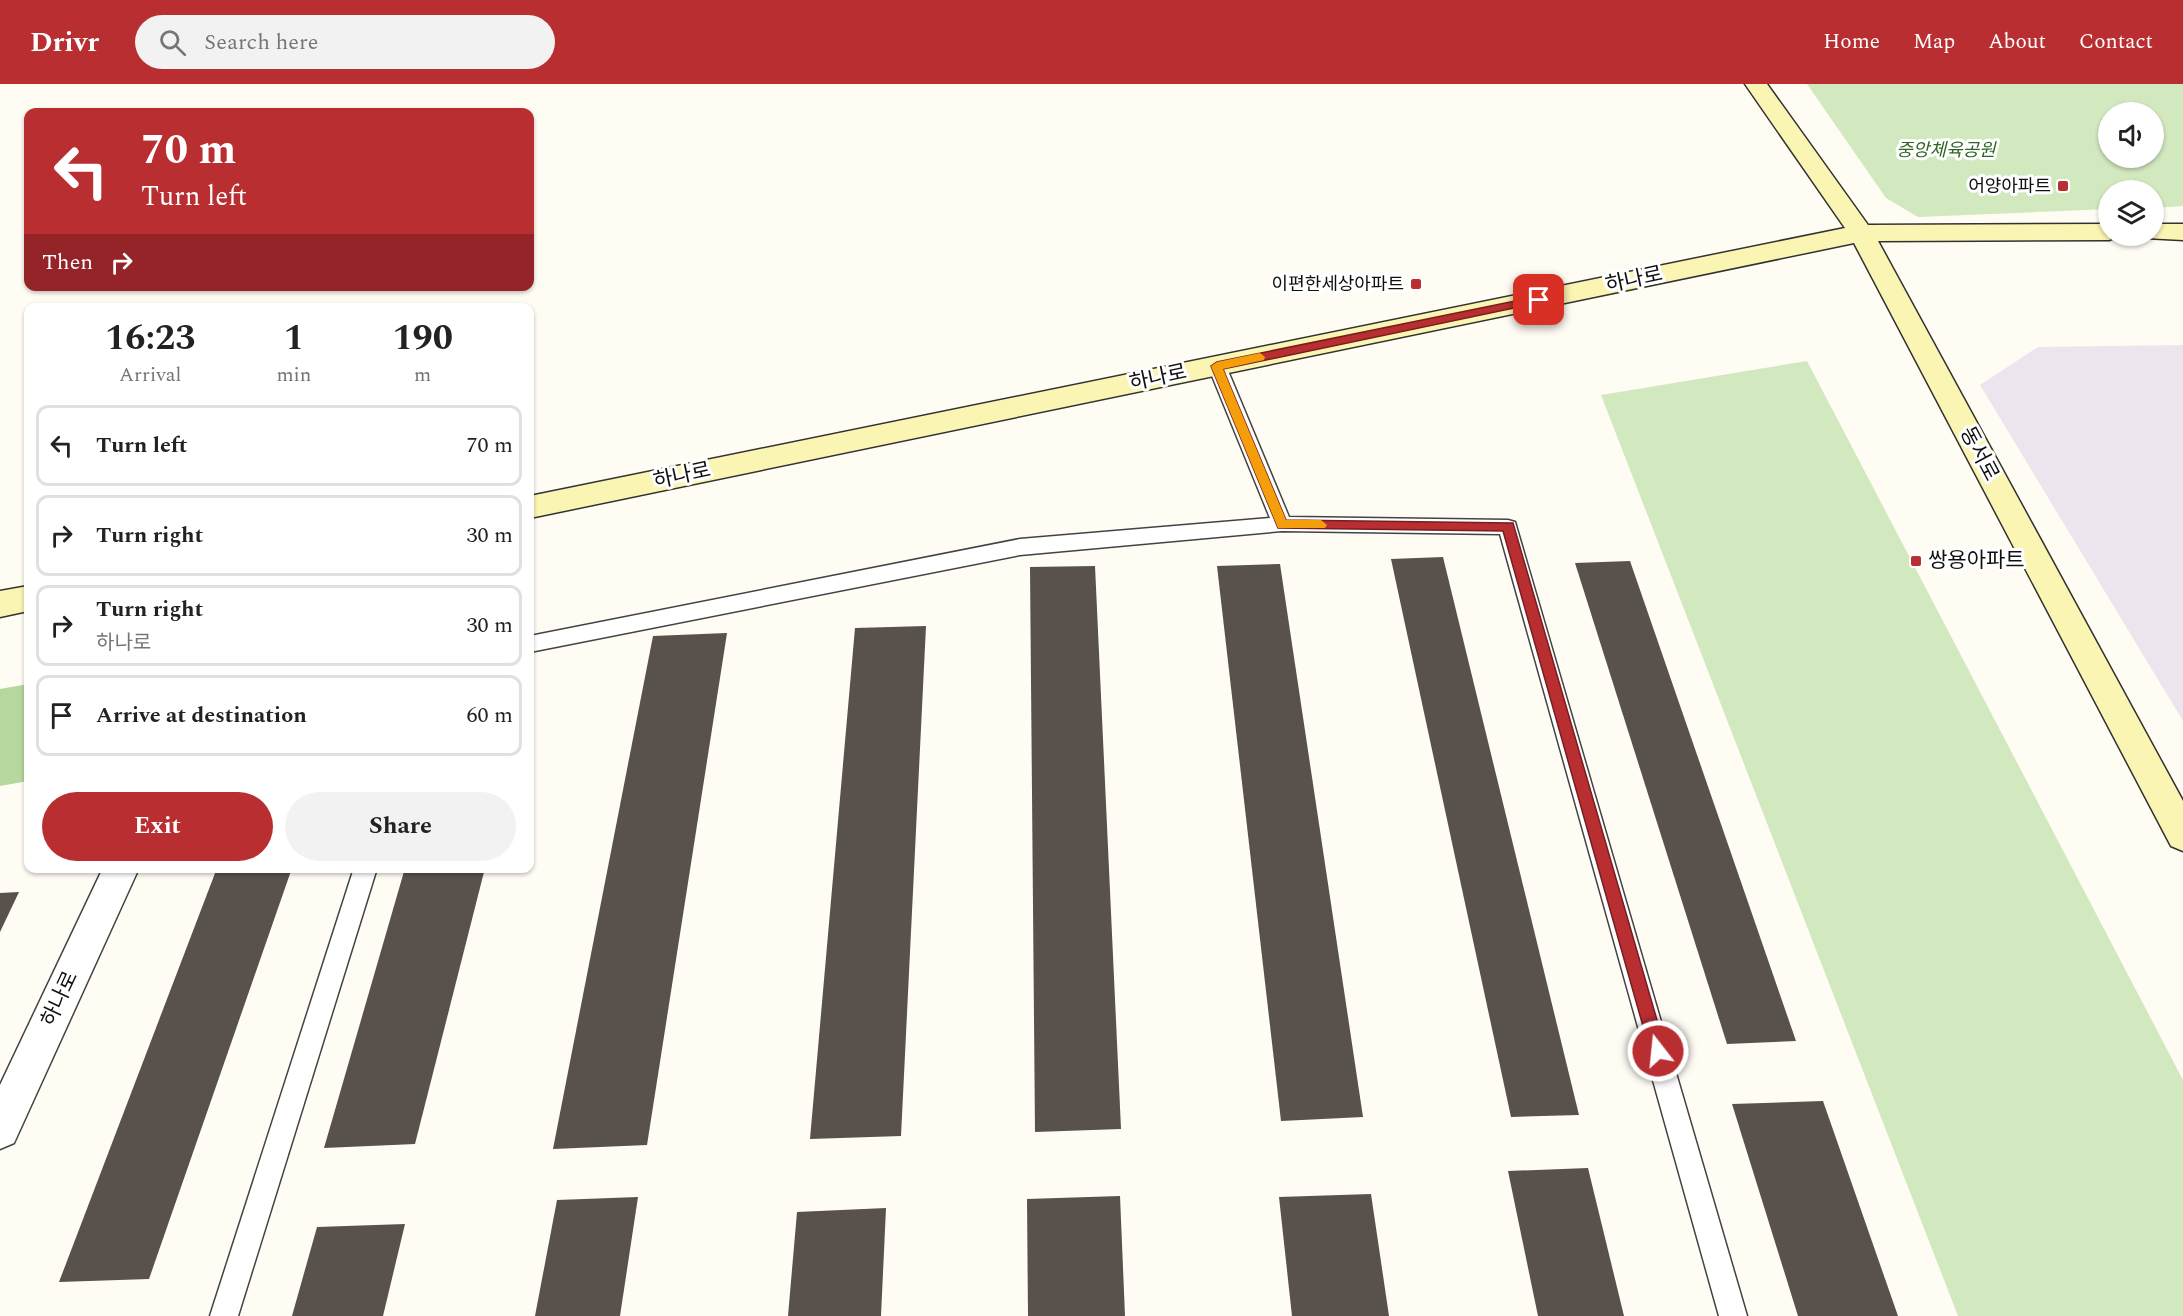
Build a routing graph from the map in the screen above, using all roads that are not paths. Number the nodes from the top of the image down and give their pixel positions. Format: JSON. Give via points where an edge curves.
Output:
{"nodes":[{"id":1,"x":1756,"y":84,"type":"edge"},
{"id":2,"x":2098,"y":232,"type":"edge"},
{"id":3,"x":2164,"y":232,"type":"edge"},
{"id":4,"x":2183,"y":232,"type":"edge"},
{"id":5,"x":1861,"y":233,"type":"junction"},
{"id":6,"x":1217,"y":366,"type":"junction"},
{"id":7,"x":534,"y":506,"type":"edge"},
{"id":8,"x":1282,"y":524,"type":"junction"},
{"id":9,"x":24,"y":600,"type":"edge"},
{"id":10,"x":0,"y":604,"type":"edge"},
{"id":11,"x":534,"y":643,"type":"edge"},
{"id":12,"x":2183,"y":835,"type":"edge"},
{"id":13,"x":119,"y":873,"type":"edge"},
{"id":14,"x":364,"y":873,"type":"edge"},
{"id":15,"x":0,"y":1129,"type":"edge"},
{"id":16,"x":224,"y":1316,"type":"edge"},
{"id":17,"x":1733,"y":1316,"type":"edge"}],
"edges":[{"from":1,"to":5,"type":"street","name":"동서로"},
{"from":2,"to":5,"type":"street","name":"하나로"},
{"from":3,"to":4,"type":"street"},
{"from":5,"to":6,"type":"street","name":"하나로"},
{"from":5,"to":12,"type":"street","name":"동서로"},
{"from":6,"to":7,"type":"street","name":"하나로"},
{"from":6,"to":8,"type":"lane"},
{"from":8,"to":11,"type":"lane","via":[[1020,547]]},
{"from":8,"to":17,"type":"lane","via":[[1508,526]]},
{"from":9,"to":10,"type":"street"},
{"from":13,"to":15,"type":"street","name":"하나로"},
{"from":14,"to":16,"type":"lane"}]}
